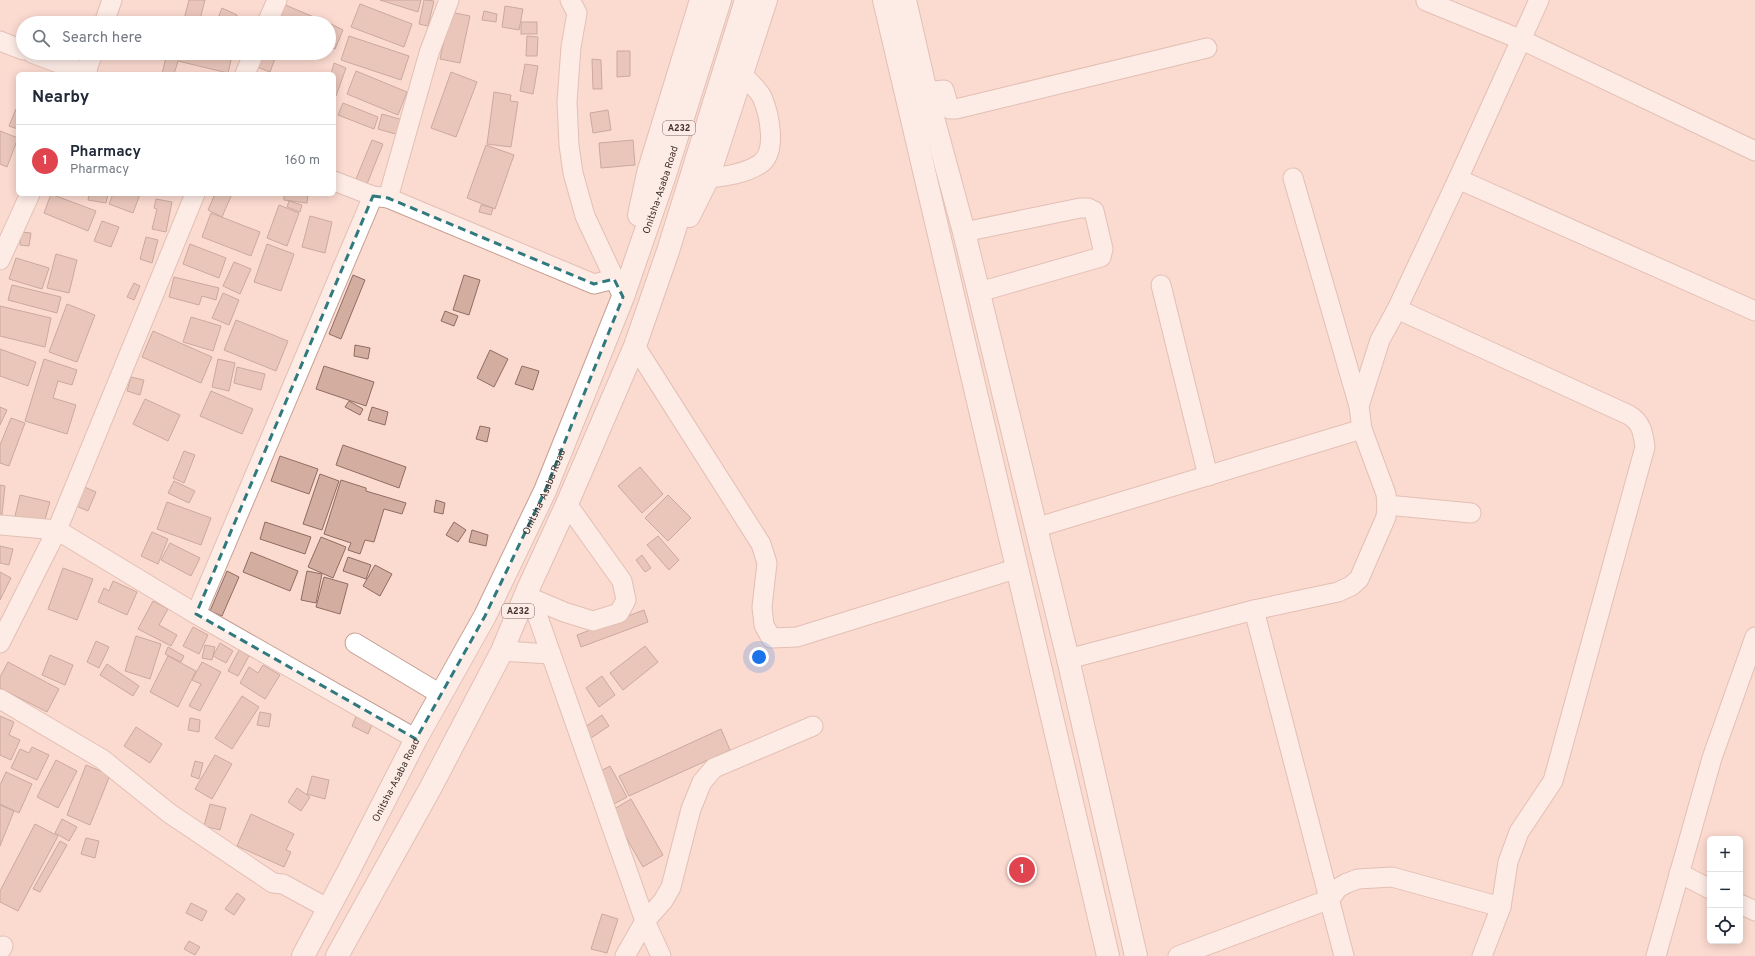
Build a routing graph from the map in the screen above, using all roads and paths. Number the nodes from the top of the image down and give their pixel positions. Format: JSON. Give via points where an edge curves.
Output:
{"nodes":[{"id":1,"x":112,"y":0,"type":"edge"},
{"id":2,"x":277,"y":0,"type":"edge"},
{"id":3,"x":449,"y":0,"type":"edge"},
{"id":4,"x":701,"y":0,"type":"edge"},
{"id":5,"x":720,"y":0,"type":"edge"},
{"id":6,"x":746,"y":0,"type":"edge"},
{"id":7,"x":766,"y":0,"type":"edge"},
{"id":8,"x":884,"y":0,"type":"edge"},
{"id":9,"x":904,"y":0,"type":"edge"},
{"id":10,"x":1539,"y":0,"type":"edge"},
{"id":11,"x":1426,"y":1,"type":"edge"},
{"id":12,"x":576,"y":4,"type":"edge"},
{"id":13,"x":106,"y":16,"type":"edge"},
{"id":14,"x":270,"y":16,"type":"edge"},
{"id":15,"x":1522,"y":40,"type":"junction"},
{"id":16,"x":0,"y":41,"type":"edge"},
{"id":17,"x":16,"y":47,"type":"edge"},
{"id":18,"x":1207,"y":48,"type":"dead end"},
{"id":19,"x":50,"y":60,"type":"edge"},
{"id":20,"x":91,"y":60,"type":"edge"},
{"id":21,"x":251,"y":60,"type":"edge"},
{"id":22,"x":81,"y":72,"type":"edge"},
{"id":23,"x":87,"y":72,"type":"edge"},
{"id":24,"x":246,"y":72,"type":"edge"},
{"id":25,"x":742,"y":74,"type":"junction"},
{"id":26,"x":926,"y":92,"type":"junction"},
{"id":27,"x":1755,"y":151,"type":"edge"},
{"id":28,"x":708,"y":178,"type":"junction"},
{"id":29,"x":1293,"y":178,"type":"dead end"},
{"id":30,"x":1458,"y":180,"type":"junction"},
{"id":31,"x":336,"y":182,"type":"edge"},
{"id":32,"x":29,"y":196,"type":"edge"},
{"id":33,"x":194,"y":196,"type":"edge"},
{"id":34,"x":381,"y":197,"type":"junction"},
{"id":35,"x":964,"y":232,"type":"junction"},
{"id":36,"x":668,"y":251,"type":"junction"},
{"id":37,"x":637,"y":256,"type":"junction"},
{"id":38,"x":0,"y":260,"type":"edge"},
{"id":39,"x":1161,"y":285,"type":"dead end"},
{"id":40,"x":619,"y":288,"type":"junction"},
{"id":41,"x":979,"y":292,"type":"junction"},
{"id":42,"x":1397,"y":309,"type":"junction"},
{"id":43,"x":1755,"y":311,"type":"edge"},
{"id":44,"x":635,"y":346,"type":"junction"},
{"id":45,"x":1360,"y":406,"type":"junction"},
{"id":46,"x":1362,"y":429,"type":"junction"},
{"id":47,"x":1208,"y":476,"type":"junction"},
{"id":48,"x":567,"y":504,"type":"junction"},
{"id":49,"x":1387,"y":505,"type":"junction"},
{"id":50,"x":1471,"y":513,"type":"dead end"},
{"id":51,"x":0,"y":525,"type":"edge"},
{"id":52,"x":1035,"y":528,"type":"junction"},
{"id":53,"x":57,"y":530,"type":"junction"},
{"id":54,"x":1018,"y":568,"type":"junction"},
{"id":55,"x":529,"y":594,"type":"junction"},
{"id":56,"x":1254,"y":610,"type":"junction"},
{"id":57,"x":196,"y":614,"type":"junction"},
{"id":58,"x":1755,"y":637,"type":"edge"},
{"id":59,"x":0,"y":643,"type":"edge"},
{"id":60,"x":355,"y":643,"type":"dead end"},
{"id":61,"x":502,"y":651,"type":"junction"},
{"id":62,"x":550,"y":654,"type":"junction"},
{"id":63,"x":1068,"y":658,"type":"junction"},
{"id":64,"x":440,"y":694,"type":"junction"},
{"id":65,"x":0,"y":700,"type":"edge"},
{"id":66,"x":813,"y":726,"type":"dead end"},
{"id":67,"x":416,"y":739,"type":"junction"},
{"id":68,"x":348,"y":872,"type":"junction"},
{"id":69,"x":1679,"y":873,"type":"junction"},
{"id":70,"x":378,"y":883,"type":"junction"},
{"id":71,"x":1707,"y":887,"type":"edge"},
{"id":72,"x":1330,"y":899,"type":"junction"},
{"id":73,"x":1743,"y":905,"type":"edge"},
{"id":74,"x":1501,"y":907,"type":"junction"},
{"id":75,"x":329,"y":909,"type":"junction"},
{"id":76,"x":1755,"y":911,"type":"edge"},
{"id":77,"x":645,"y":921,"type":"junction"},
{"id":78,"x":303,"y":956,"type":"edge"},
{"id":79,"x":337,"y":956,"type":"edge"},
{"id":80,"x":625,"y":956,"type":"edge"},
{"id":81,"x":661,"y":956,"type":"edge"},
{"id":82,"x":1108,"y":956,"type":"edge"},
{"id":83,"x":1136,"y":956,"type":"edge"},
{"id":84,"x":1178,"y":956,"type":"edge"},
{"id":85,"x":1344,"y":956,"type":"edge"},
{"id":86,"x":1482,"y":956,"type":"edge"},
{"id":87,"x":1656,"y":956,"type":"edge"}],
"edges":[{"from":1,"to":13,"type":"street"},
{"from":2,"to":14,"type":"street"},
{"from":3,"to":34,"type":"street"},
{"from":4,"to":37,"type":"main road","via":[[648,173],[634,235]]},
{"from":5,"to":37,"type":"main road","name":"Onitsha-Asaba Road","number":"A232"},
{"from":6,"to":36,"type":"main road","number":"A232"},
{"from":7,"to":25,"type":"main road"},
{"from":8,"to":54,"type":"main road"},
{"from":9,"to":26,"type":"main road"},
{"from":10,"to":15,"type":"street"},
{"from":11,"to":15,"type":"street"},
{"from":12,"to":40,"type":"street","via":[[567,102],[573,173],[585,216]]},
{"from":15,"to":27,"type":"street"},
{"from":15,"to":30,"type":"street"},
{"from":16,"to":17,"type":"street"},
{"from":18,"to":26,"type":"street","via":[[956,110],[950,109],[944,90]]},
{"from":19,"to":22,"type":"street"},
{"from":20,"to":23,"type":"street"},
{"from":21,"to":24,"type":"street"},
{"from":25,"to":28,"type":"main road"},
{"from":25,"to":28,"type":"street","via":[[762,96],[771,135],[769,152],[762,163],[738,174]]},
{"from":26,"to":35,"type":"main road"},
{"from":28,"to":36,"type":"main road","via":[[696,205]]},
{"from":29,"to":45,"type":"street"},
{"from":30,"to":42,"type":"street"},
{"from":30,"to":43,"type":"street"},
{"from":31,"to":34,"type":"street"},
{"from":32,"to":38,"type":"street"},
{"from":33,"to":53,"type":"street"},
{"from":34,"to":40,"type":"street","via":[[594,284]]},
{"from":34,"to":57,"type":"street"},
{"from":35,"to":41,"type":"main road"},
{"from":35,"to":41,"type":"street","via":[[1080,208],[1094,211],[1103,249],[1101,257]]},
{"from":36,"to":44,"type":"main road","number":"A232"},
{"from":37,"to":40,"type":"main road","name":"Onitsha-Asaba Road","number":"A232"},
{"from":39,"to":47,"type":"street"},
{"from":40,"to":64,"type":"main road","name":"Onitsha-Asaba Road","number":"A232","via":[[545,491],[485,616]]},
{"from":41,"to":52,"type":"main road"},
{"from":42,"to":45,"type":"street","via":[[1380,340]]},
{"from":42,"to":74,"type":"street","via":[[1629,415],[1637,420],[1643,431],[1645,447],[1553,781],[1519,832],[1508,862]]},
{"from":44,"to":48,"type":"main road","number":"A232"},
{"from":44,"to":54,"type":"street","via":[[761,544],[767,563],[762,607],[764,625],[771,638],[797,637]]},
{"from":45,"to":46,"type":"street"},
{"from":46,"to":47,"type":"street"},
{"from":46,"to":49,"type":"street","via":[[1386,494]]},
{"from":47,"to":52,"type":"street"},
{"from":48,"to":55,"type":"main road","number":"A232"},
{"from":48,"to":55,"type":"street","via":[[622,581],[626,600],[619,612],[593,621],[564,612]]},
{"from":49,"to":50,"type":"street"},
{"from":49,"to":56,"type":"street","via":[[1386,516],[1359,579],[1351,586],[1338,592]]},
{"from":51,"to":53,"type":"street"},
{"from":52,"to":63,"type":"main road"},
{"from":53,"to":57,"type":"street"},
{"from":53,"to":59,"type":"street"},
{"from":54,"to":82,"type":"main road"},
{"from":55,"to":61,"type":"main road","number":"A232"},
{"from":55,"to":62,"type":"street"},
{"from":56,"to":63,"type":"street"},
{"from":56,"to":72,"type":"street"},
{"from":57,"to":67,"type":"street"},
{"from":58,"to":69,"type":"street","via":[[1712,758]]},
{"from":60,"to":64,"type":"street"},
{"from":61,"to":62,"type":"street"},
{"from":61,"to":70,"type":"main road","number":"A232"},
{"from":62,"to":77,"type":"street"},
{"from":63,"to":83,"type":"main road"},
{"from":64,"to":67,"type":"main road","name":"Onitsha-Asaba Road","number":"A232"},
{"from":65,"to":75,"type":"street","via":[[102,759],[169,813],[273,882],[283,884]]},
{"from":66,"to":77,"type":"street","via":[[714,768],[702,782],[691,809],[671,887],[663,901]]},
{"from":67,"to":68,"type":"main road","name":"Onitsha-Asaba Road","number":"A232"},
{"from":68,"to":70,"type":"main road"},
{"from":68,"to":75,"type":"main road","name":"Onitsha-Asaba Road","number":"A232"},
{"from":69,"to":71,"type":"street"},
{"from":69,"to":87,"type":"street"},
{"from":70,"to":79,"type":"main road","number":"A232"},
{"from":72,"to":74,"type":"street","via":[[1338,888],[1358,879],[1392,877]]},
{"from":72,"to":84,"type":"street"},
{"from":72,"to":85,"type":"street"},
{"from":73,"to":76,"type":"street"},
{"from":74,"to":86,"type":"street"},
{"from":75,"to":78,"type":"main road","name":"Onitsha-Asaba Road","number":"A232"},
{"from":77,"to":80,"type":"street"},
{"from":77,"to":81,"type":"street"}]}
